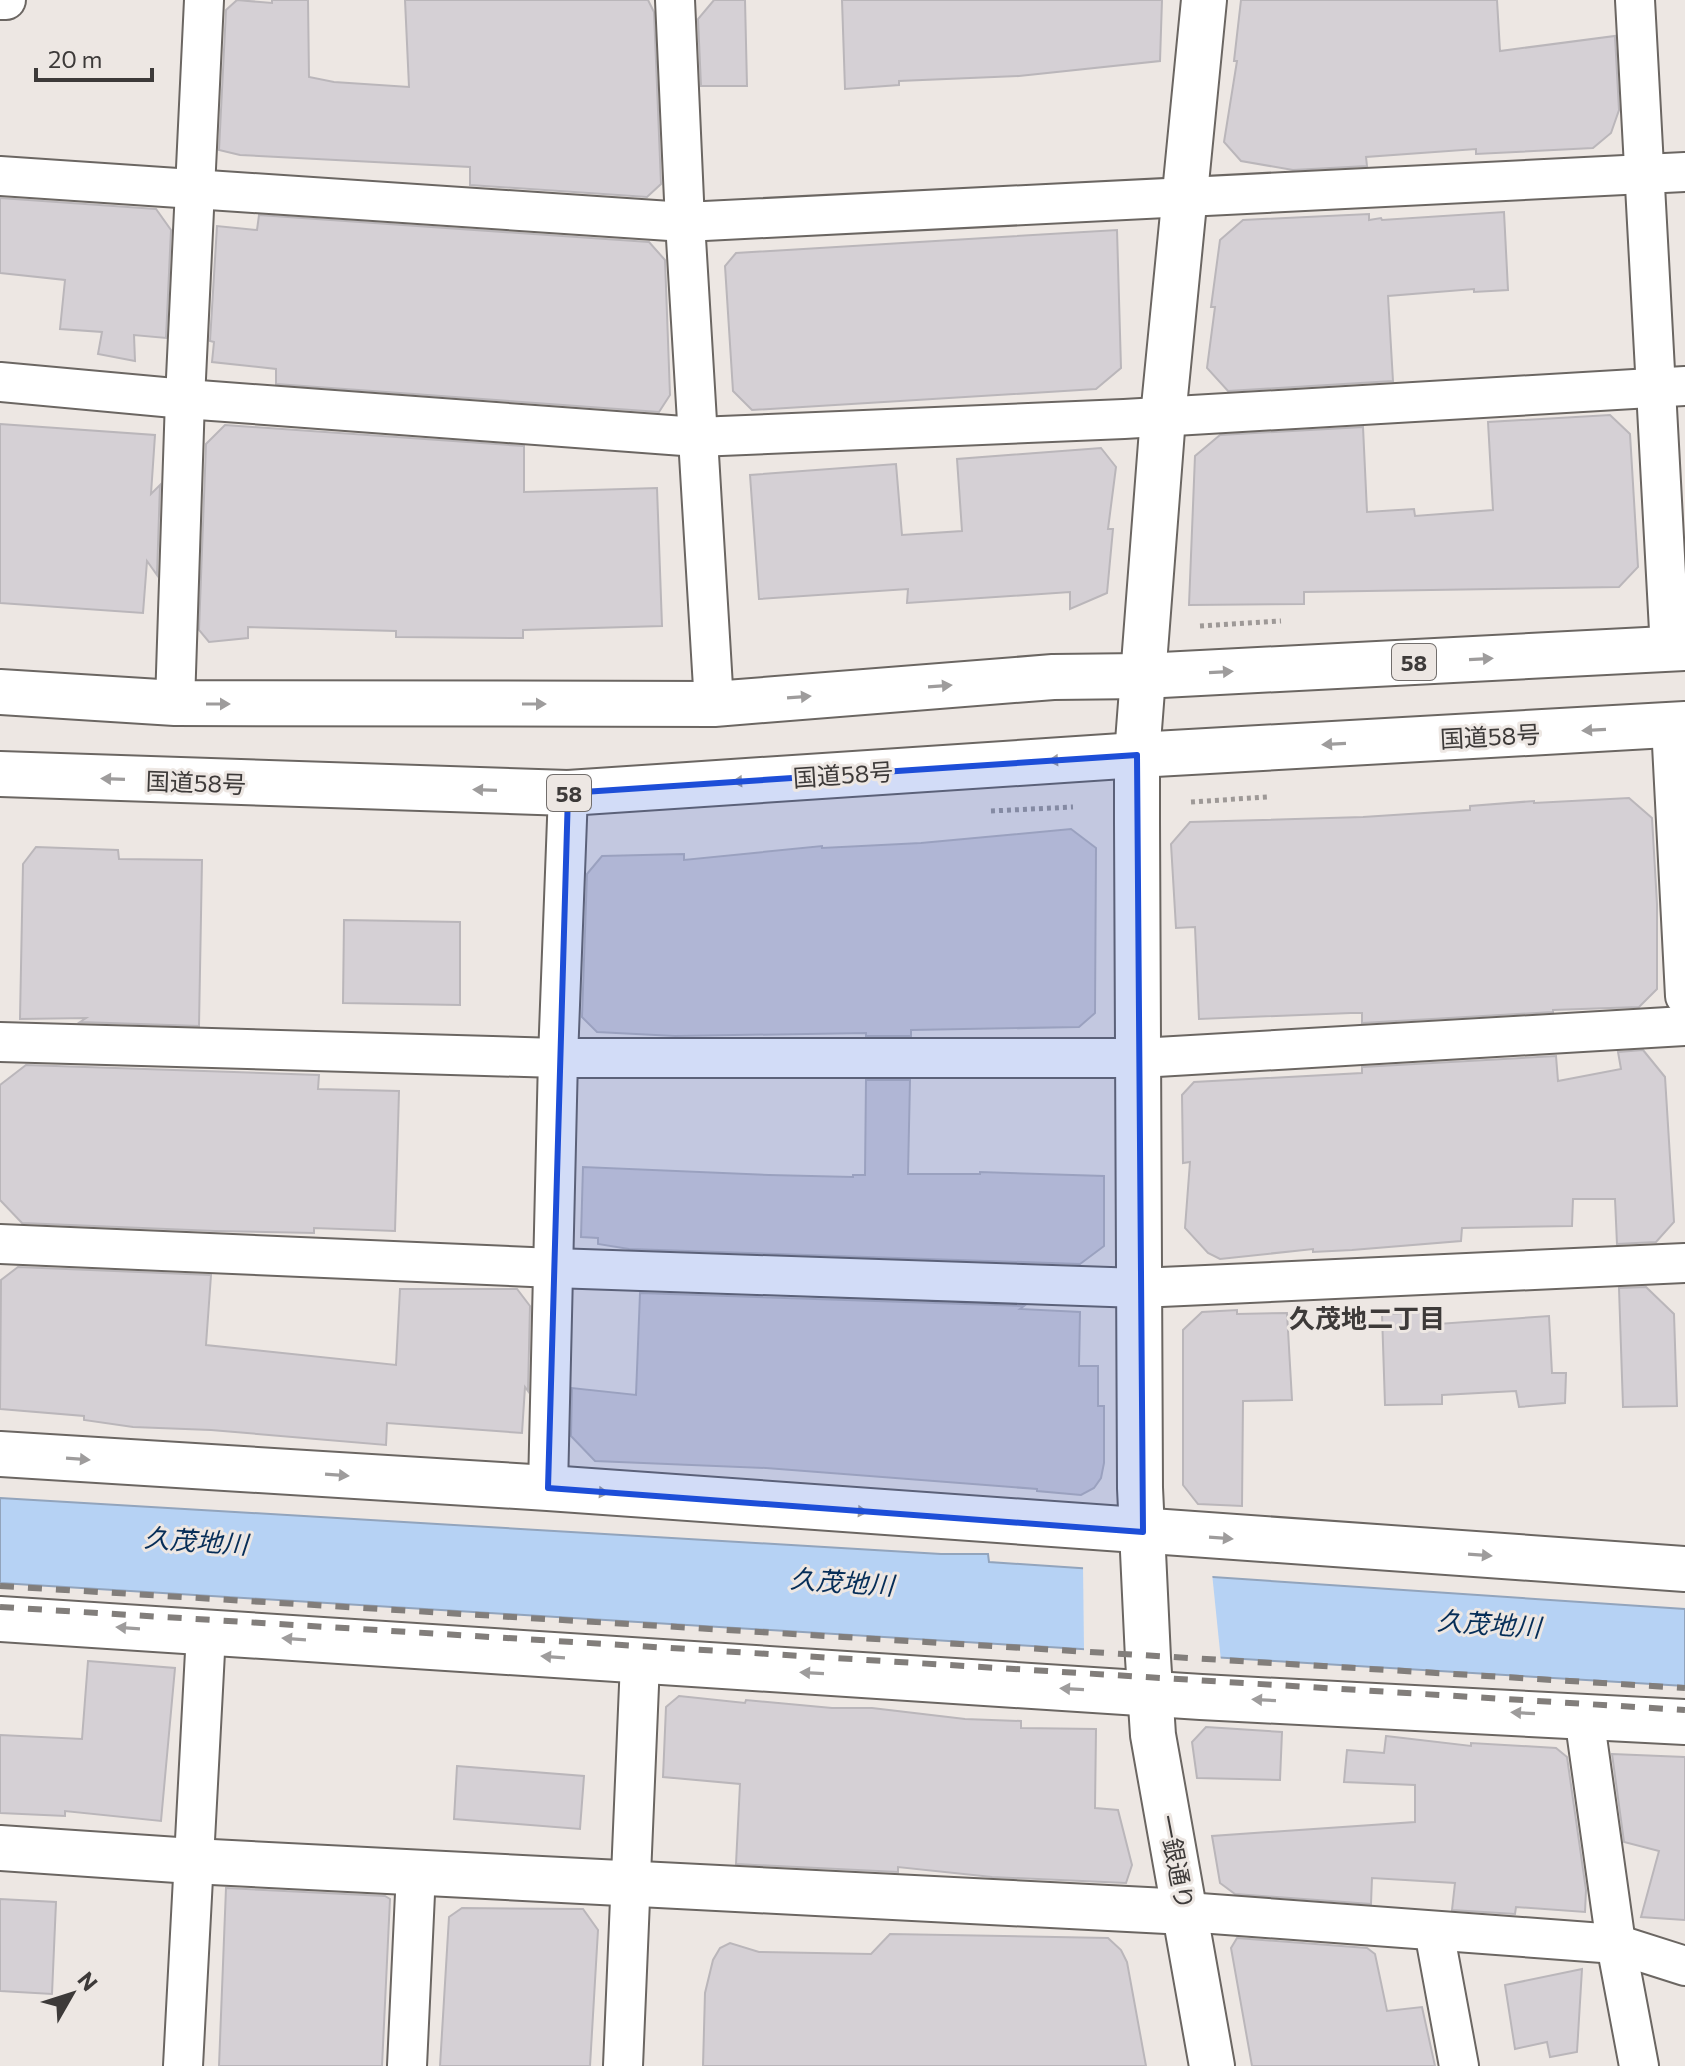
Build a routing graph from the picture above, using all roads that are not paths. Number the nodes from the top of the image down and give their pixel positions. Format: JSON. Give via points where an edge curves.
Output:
{"nodes":[{"id":1,"x":204,"y":0,"type":"edge"},
{"id":2,"x":675,"y":0,"type":"edge"},
{"id":3,"x":1204,"y":0,"type":"edge"},
{"id":4,"x":1635,"y":0,"type":"edge"},
{"id":5,"x":1685,"y":172,"type":"edge"},
{"id":6,"x":1643,"y":174,"type":"junction"},
{"id":7,"x":0,"y":176,"type":"edge"},
{"id":8,"x":195,"y":189,"type":"junction"},
{"id":9,"x":1185,"y":196,"type":"junction"},
{"id":10,"x":685,"y":222,"type":"junction"},
{"id":11,"x":0,"y":382,"type":"edge"},
{"id":12,"x":1670,"y":387,"type":"edge"},
{"id":13,"x":185,"y":399,"type":"junction"},
{"id":14,"x":1163,"y":417,"type":"junction"},
{"id":15,"x":697,"y":437,"type":"junction"},
{"id":16,"x":1678,"y":649,"type":"edge"},
{"id":17,"x":1143,"y":676,"type":"junction"},
{"id":18,"x":0,"y":692,"type":"edge"},
{"id":19,"x":175,"y":703,"type":"junction"},
{"id":20,"x":714,"y":704,"type":"junction"},
{"id":21,"x":1678,"y":725,"type":"edge"},
{"id":22,"x":1137,"y":755,"type":"junction"},
{"id":23,"x":0,"y":774,"type":"edge"},
{"id":24,"x":568,"y":793,"type":"junction"},
{"id":25,"x":1685,"y":996,"type":"edge"},
{"id":26,"x":1685,"y":1026,"type":"edge"},
{"id":27,"x":0,"y":1042,"type":"edge"},
{"id":28,"x":558,"y":1058,"type":"junction"},
{"id":29,"x":1140,"y":1058,"type":"junction"},
{"id":30,"x":0,"y":1244,"type":"edge"},
{"id":31,"x":1685,"y":1263,"type":"edge"},
{"id":32,"x":554,"y":1268,"type":"junction"},
{"id":33,"x":1139,"y":1288,"type":"junction"},
{"id":34,"x":0,"y":1454,"type":"edge"},
{"id":35,"x":548,"y":1488,"type":"junction"},
{"id":36,"x":1143,"y":1546,"type":"junction"},
{"id":37,"x":1685,"y":1569,"type":"edge"},
{"id":38,"x":0,"y":1619,"type":"edge"},
{"id":39,"x":206,"y":1633,"type":"junction"},
{"id":40,"x":640,"y":1662,"type":"junction"},
{"id":41,"x":1149,"y":1675,"type":"junction"},
{"id":42,"x":1584,"y":1716,"type":"junction"},
{"id":43,"x":1685,"y":1722,"type":"edge"},
{"id":44,"x":0,"y":1848,"type":"edge"},
{"id":45,"x":192,"y":1861,"type":"junction"},
{"id":46,"x":416,"y":1872,"type":"junction"},
{"id":47,"x":632,"y":1883,"type":"junction"},
{"id":48,"x":1186,"y":1912,"type":"junction"},
{"id":49,"x":1434,"y":1931,"type":"junction"},
{"id":50,"x":1616,"y":1944,"type":"junction"},
{"id":51,"x":1685,"y":1966,"type":"edge"},
{"id":52,"x":183,"y":2066,"type":"edge"},
{"id":53,"x":407,"y":2066,"type":"edge"},
{"id":54,"x":623,"y":2066,"type":"edge"},
{"id":55,"x":1212,"y":2066,"type":"edge"},
{"id":56,"x":1459,"y":2066,"type":"edge"},
{"id":57,"x":1639,"y":2066,"type":"edge"}],
"edges":[{"from":1,"to":8,"type":"street"},
{"from":2,"to":10,"type":"street"},
{"from":3,"to":9,"type":"main road","name":"一銀通り"},
{"from":4,"to":6,"type":"street"},
{"from":5,"to":6,"type":"street"},
{"from":6,"to":9,"type":"street"},
{"from":6,"to":12,"type":"street"},
{"from":7,"to":8,"type":"street"},
{"from":8,"to":10,"type":"street"},
{"from":8,"to":13,"type":"street"},
{"from":9,"to":10,"type":"street"},
{"from":9,"to":14,"type":"main road","name":"一銀通り"},
{"from":10,"to":15,"type":"street"},
{"from":11,"to":13,"type":"street"},
{"from":12,"to":14,"type":"street"},
{"from":12,"to":16,"type":"street"},
{"from":13,"to":15,"type":"street"},
{"from":13,"to":19,"type":"street"},
{"from":14,"to":15,"type":"street"},
{"from":14,"to":17,"type":"main road","name":"一銀通り"},
{"from":15,"to":20,"type":"street"},
{"from":17,"to":16,"type":"main road","number":"58","one_way":true},
{"from":20,"to":17,"type":"main road","number":"58","one_way":true,"via":[[1053,677]]},
{"from":17,"to":22,"type":"main road","name":"一銀通り"},
{"from":18,"to":19,"type":"main road","number":"58"},
{"from":19,"to":20,"type":"main road","number":"58","one_way":true},
{"from":21,"to":22,"type":"main road","name":"国道58号","number":"58","one_way":true},
{"from":21,"to":25,"type":"street"},
{"from":22,"to":24,"type":"main road","name":"国道58号","number":"58","one_way":true},
{"from":22,"to":29,"type":"main road","name":"一銀通り"},
{"from":24,"to":23,"type":"main road","name":"国道58号","number":"58","one_way":true},
{"from":24,"to":28,"type":"street"},
{"from":26,"to":29,"type":"street"},
{"from":27,"to":28,"type":"street"},
{"from":28,"to":29,"type":"street"},
{"from":28,"to":32,"type":"street"},
{"from":29,"to":33,"type":"main road","name":"一銀通り"},
{"from":30,"to":32,"type":"street"},
{"from":31,"to":33,"type":"street"},
{"from":32,"to":33,"type":"street"},
{"from":32,"to":35,"type":"street"},
{"from":33,"to":36,"type":"main road","name":"一銀通り"},
{"from":34,"to":35,"type":"main road","one_way":true},
{"from":35,"to":36,"type":"main road","one_way":true},
{"from":36,"to":37,"type":"main road","one_way":true},
{"from":36,"to":41,"type":"main road","name":"一銀通り"},
{"from":39,"to":38,"type":"main road","one_way":true},
{"from":40,"to":39,"type":"main road","one_way":true},
{"from":39,"to":45,"type":"street"},
{"from":41,"to":40,"type":"main road","one_way":true},
{"from":40,"to":47,"type":"street"},
{"from":42,"to":41,"type":"main road","one_way":true},
{"from":41,"to":48,"type":"main road","name":"一銀通り","via":[[1153,1735]]},
{"from":42,"to":43,"type":"main road"},
{"from":42,"to":50,"type":"street"},
{"from":44,"to":45,"type":"main road"},
{"from":45,"to":46,"type":"main road"},
{"from":45,"to":52,"type":"street"},
{"from":46,"to":47,"type":"main road"},
{"from":46,"to":53,"type":"street"},
{"from":47,"to":48,"type":"main road"},
{"from":47,"to":54,"type":"street"},
{"from":48,"to":49,"type":"street"},
{"from":48,"to":55,"type":"main road","name":"一銀通り"},
{"from":49,"to":50,"type":"street"},
{"from":49,"to":56,"type":"street"},
{"from":50,"to":51,"type":"street"},
{"from":50,"to":57,"type":"street"}]}
